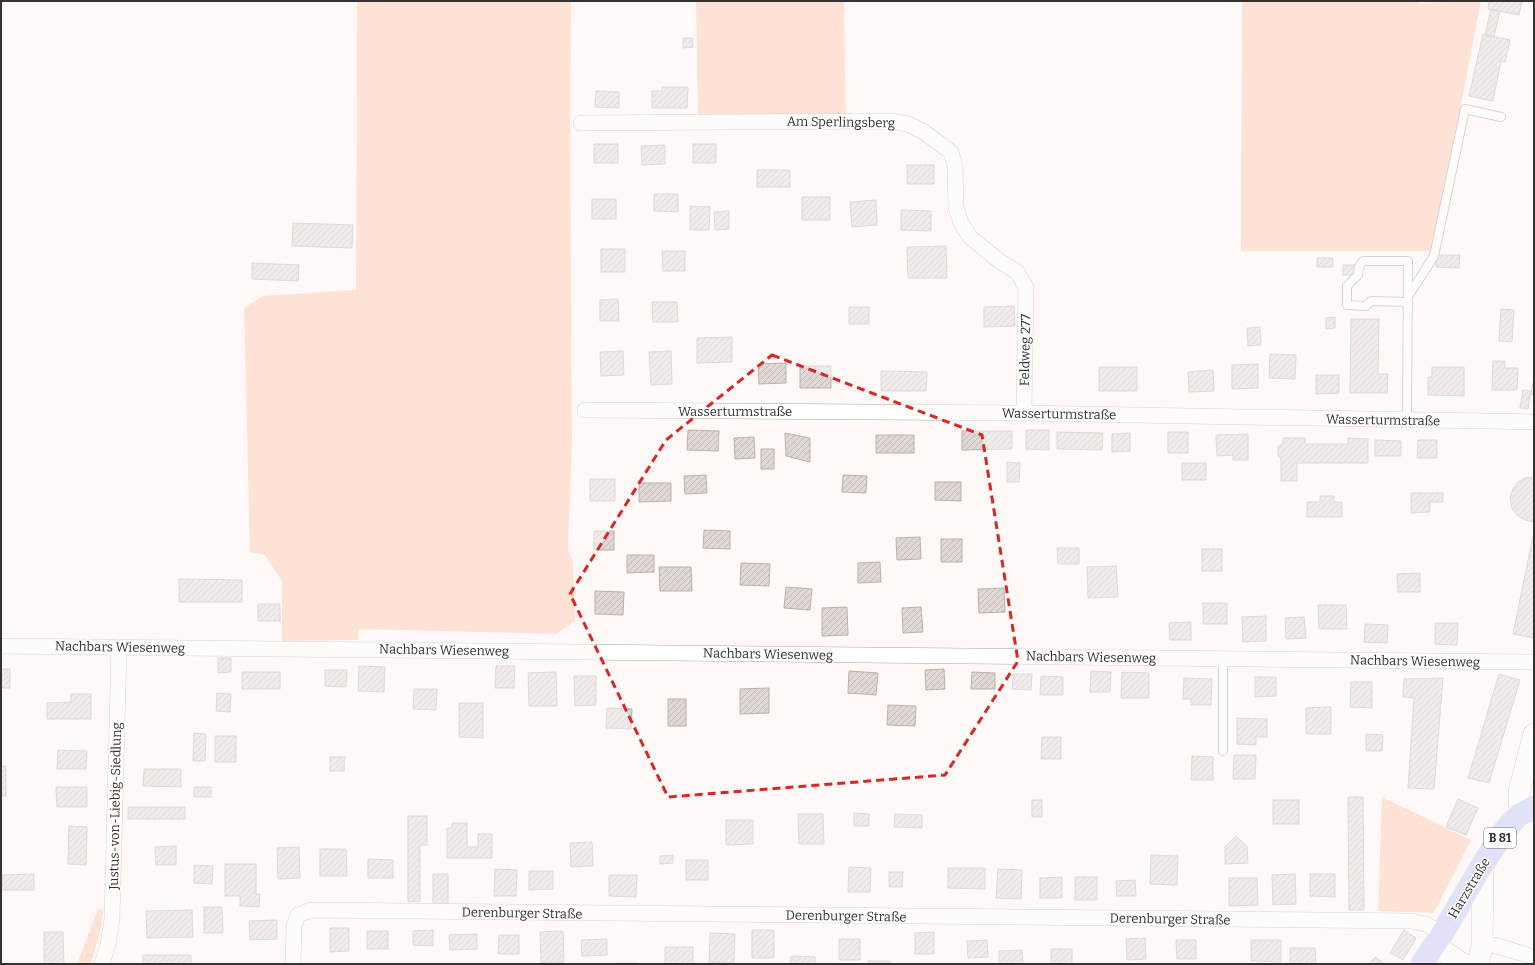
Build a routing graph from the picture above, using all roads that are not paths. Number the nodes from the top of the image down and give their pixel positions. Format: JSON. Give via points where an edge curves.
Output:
{"nodes":[{"id":1,"x":1500,"y":116,"type":"dead end"},
{"id":2,"x":581,"y":123,"type":"dead end"},
{"id":3,"x":1026,"y":287,"type":"joint"},
{"id":4,"x":1408,"y":299,"type":"junction"},
{"id":5,"x":585,"y":410,"type":"dead end"},
{"id":6,"x":1024,"y":413,"type":"junction"},
{"id":7,"x":1407,"y":421,"type":"junction"},
{"id":8,"x":1534,"y":422,"type":"edge"},
{"id":9,"x":1,"y":646,"type":"edge"},
{"id":10,"x":118,"y":647,"type":"junction"},
{"id":11,"x":1223,"y":658,"type":"junction"},
{"id":12,"x":1534,"y":662,"type":"edge"},
{"id":13,"x":1534,"y":734,"type":"edge"},
{"id":14,"x":1223,"y":751,"type":"dead end"},
{"id":15,"x":1527,"y":811,"type":"edge"},
{"id":16,"x":1483,"y":864,"type":"junction"},
{"id":17,"x":1438,"y":940,"type":"junction"},
{"id":18,"x":1480,"y":955,"type":"edge"},
{"id":19,"x":1534,"y":957,"type":"edge"},
{"id":20,"x":102,"y":964,"type":"edge"},
{"id":21,"x":294,"y":964,"type":"edge"},
{"id":22,"x":1422,"y":964,"type":"edge"},
{"id":23,"x":1463,"y":964,"type":"edge"}],
"edges":[{"from":1,"to":4,"type":"lane","via":[[1464,109],[1434,256]]},
{"from":2,"to":3,"type":"street","name":"Am Sperlingsberg","via":[[892,121],[908,124],[924,132],[951,152],[956,166],[956,207],[961,223],[970,237],[1016,272]]},
{"from":3,"to":6,"type":"street","name":"Feldweg 277"},
{"from":4,"to":4,"type":"lane","via":[[1408,261],[1363,261],[1358,275],[1347,286],[1347,305],[1366,306],[1371,301]]},
{"from":4,"to":7,"type":"lane"},
{"from":5,"to":6,"type":"street","name":"Wasserturmstraße"},
{"from":6,"to":7,"type":"street","name":"Wasserturmstraße"},
{"from":7,"to":8,"type":"street","name":"Wasserturmstraße"},
{"from":9,"to":10,"type":"street","name":"Nachbars Wiesenweg"},
{"from":10,"to":11,"type":"street","name":"Nachbars Wiesenweg"},
{"from":10,"to":20,"type":"street","name":"Justus-von-Liebig-Siedlung","via":[[112,919]]},
{"from":11,"to":12,"type":"street","name":"Nachbars Wiesenweg"},
{"from":11,"to":14,"type":"lane"},
{"from":13,"to":15,"type":"street","via":[[1519,791]]},
{"from":15,"to":16,"type":"main road","name":"Harzstraße","number":"B 81","via":[[1505,830]]},
{"from":16,"to":17,"type":"main road","name":"Harzstraße","number":"B 81"},
{"from":16,"to":18,"type":"street"},
{"from":17,"to":21,"type":"street","name":"Derenburger Straße","via":[[1426,924],[1411,921],[311,910],[298,915],[294,926]]},
{"from":17,"to":22,"type":"main road","name":"Harzstraße","number":"B 81"},
{"from":17,"to":23,"type":"street"},
{"from":18,"to":19,"type":"street","via":[[1494,945]]}]}
